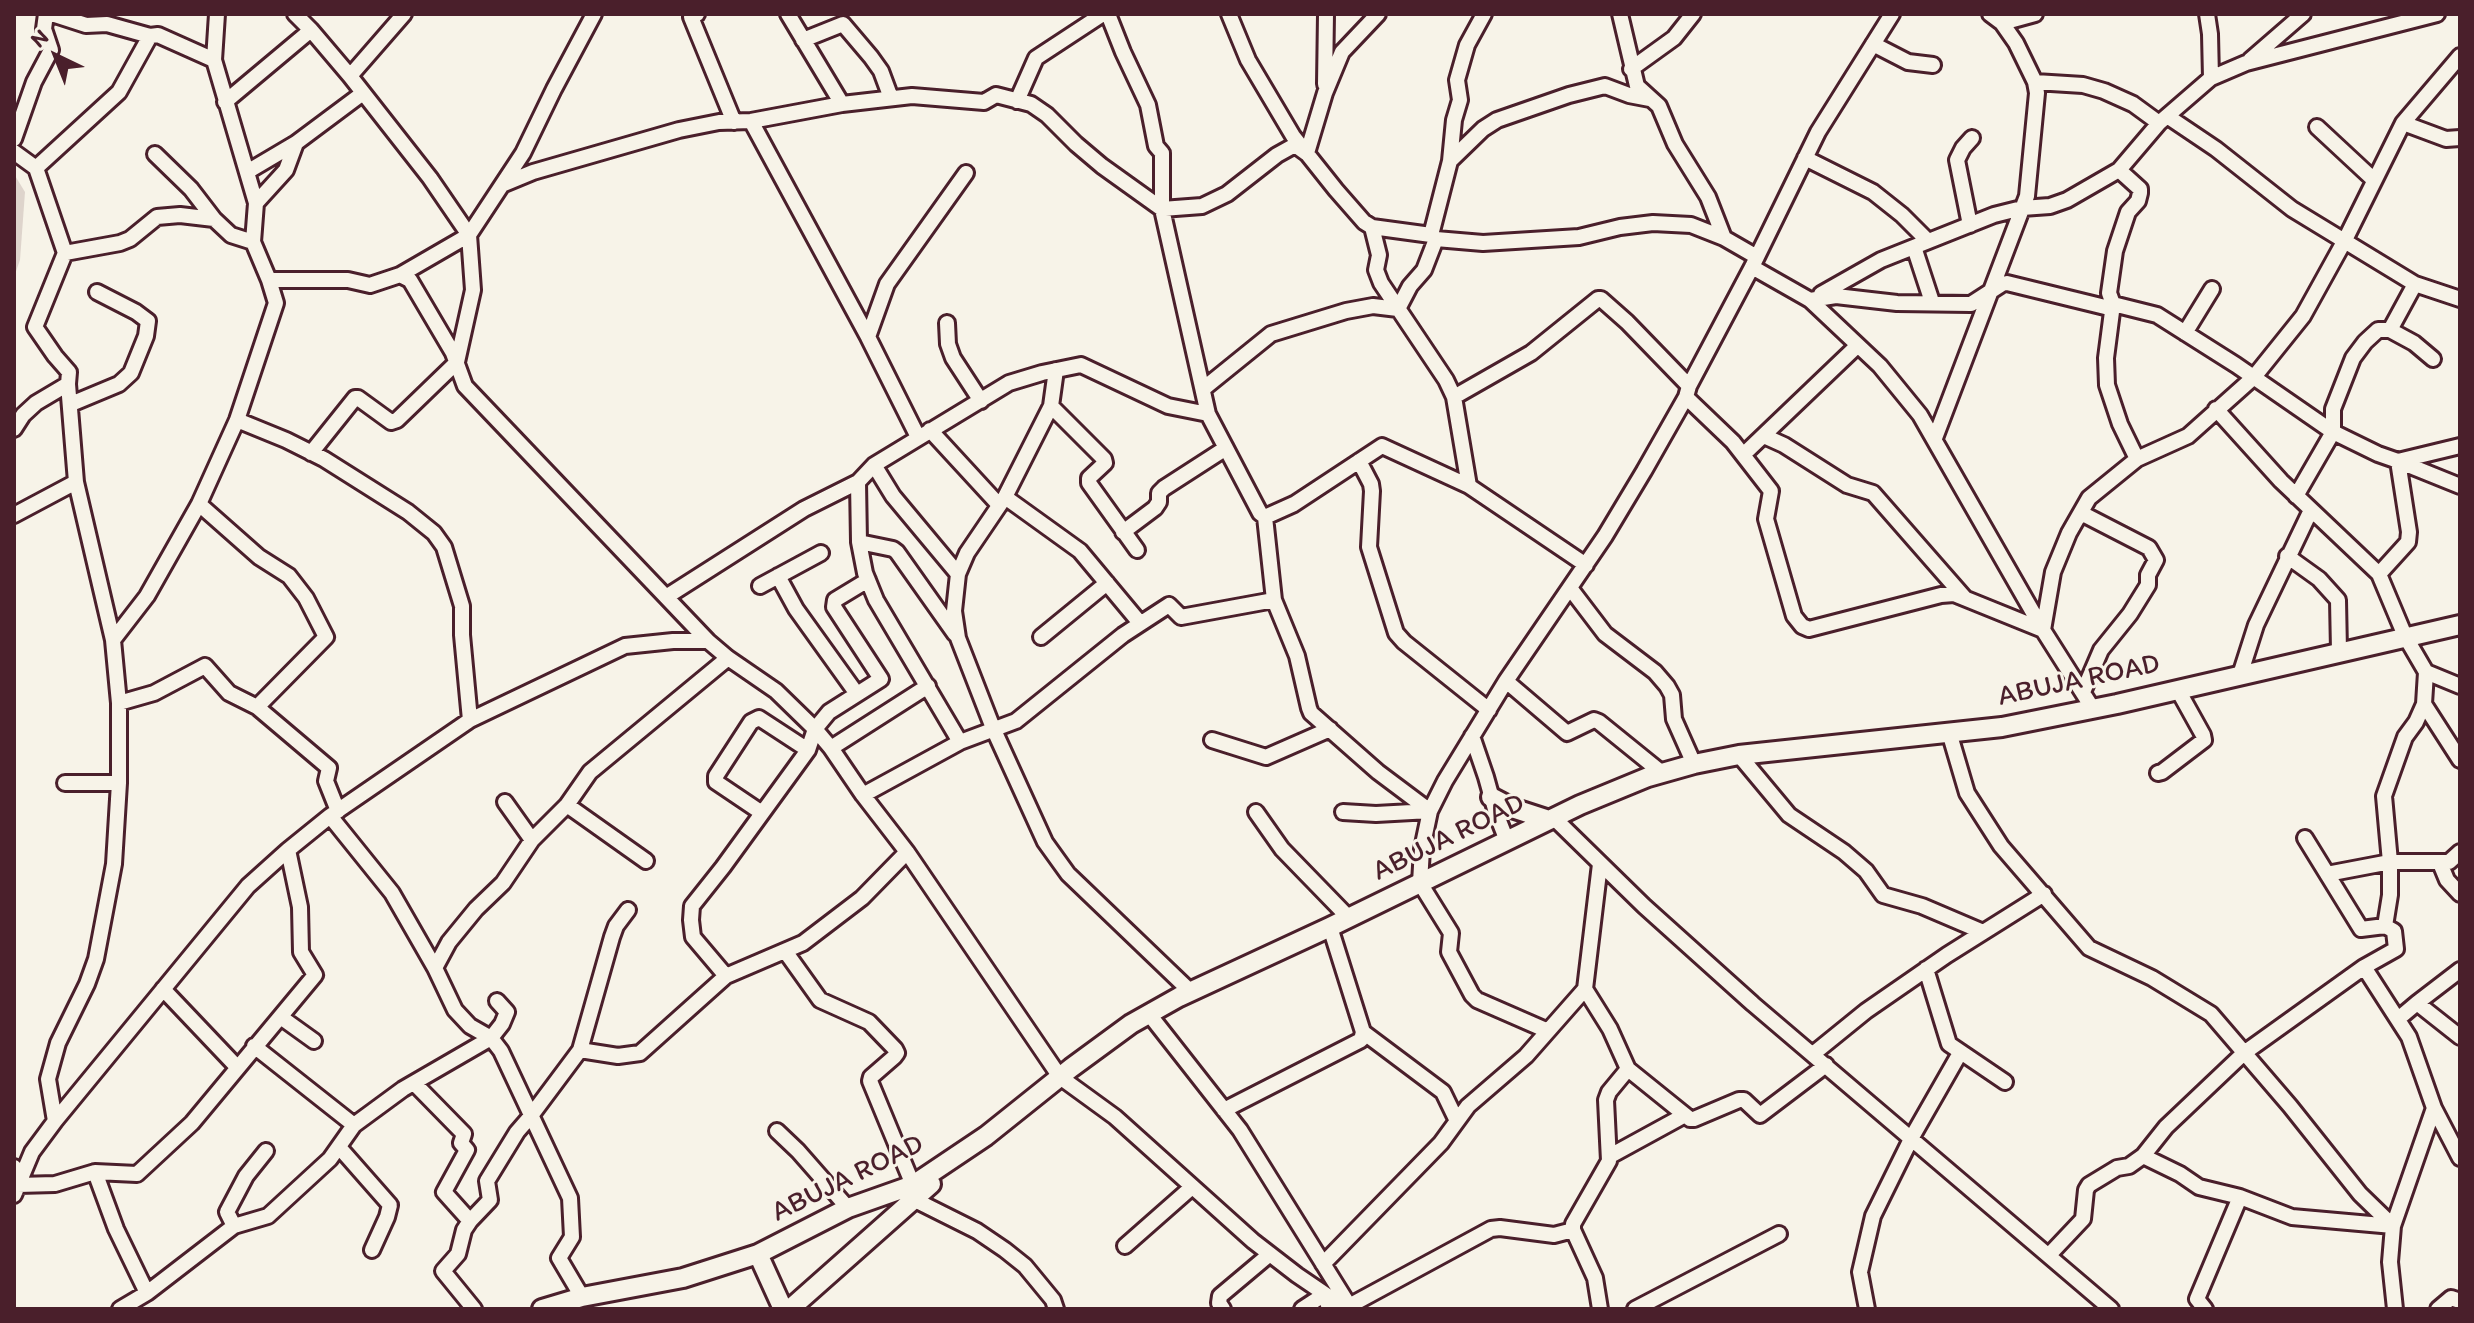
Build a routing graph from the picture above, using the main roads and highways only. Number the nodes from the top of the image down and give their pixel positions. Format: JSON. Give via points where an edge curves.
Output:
{"nodes":[{"id":1,"x":2460,"y":625,"type":"edge"},
{"id":2,"x":1491,"y":797,"type":"road end"},
{"id":3,"x":1551,"y":819,"type":"junction"},
{"id":4,"x":913,"y":1192,"type":"junction"},
{"id":5,"x":758,"y":1254,"type":"junction"},
{"id":6,"x":542,"y":1309,"type":"edge"},
{"id":7,"x":783,"y":1309,"type":"edge"},
{"id":8,"x":790,"y":1309,"type":"edge"}],
"edges":[{"from":1,"to":3,"type":"main road","name":"ABUJA ROAD","via":[[2002,727],[1694,764]]},
{"from":2,"to":3,"type":"main road"},
{"from":3,"to":4,"type":"main road","name":"ABUJA ROAD","via":[[1131,1024]]},
{"from":4,"to":5,"type":"main road","name":"ABUJA ROAD","via":[[848,1208]]},
{"from":4,"to":8,"type":"main road"},
{"from":5,"to":6,"type":"main road","name":"ABUJA ROAD","via":[[683,1278]]},
{"from":5,"to":7,"type":"main road"}]}
